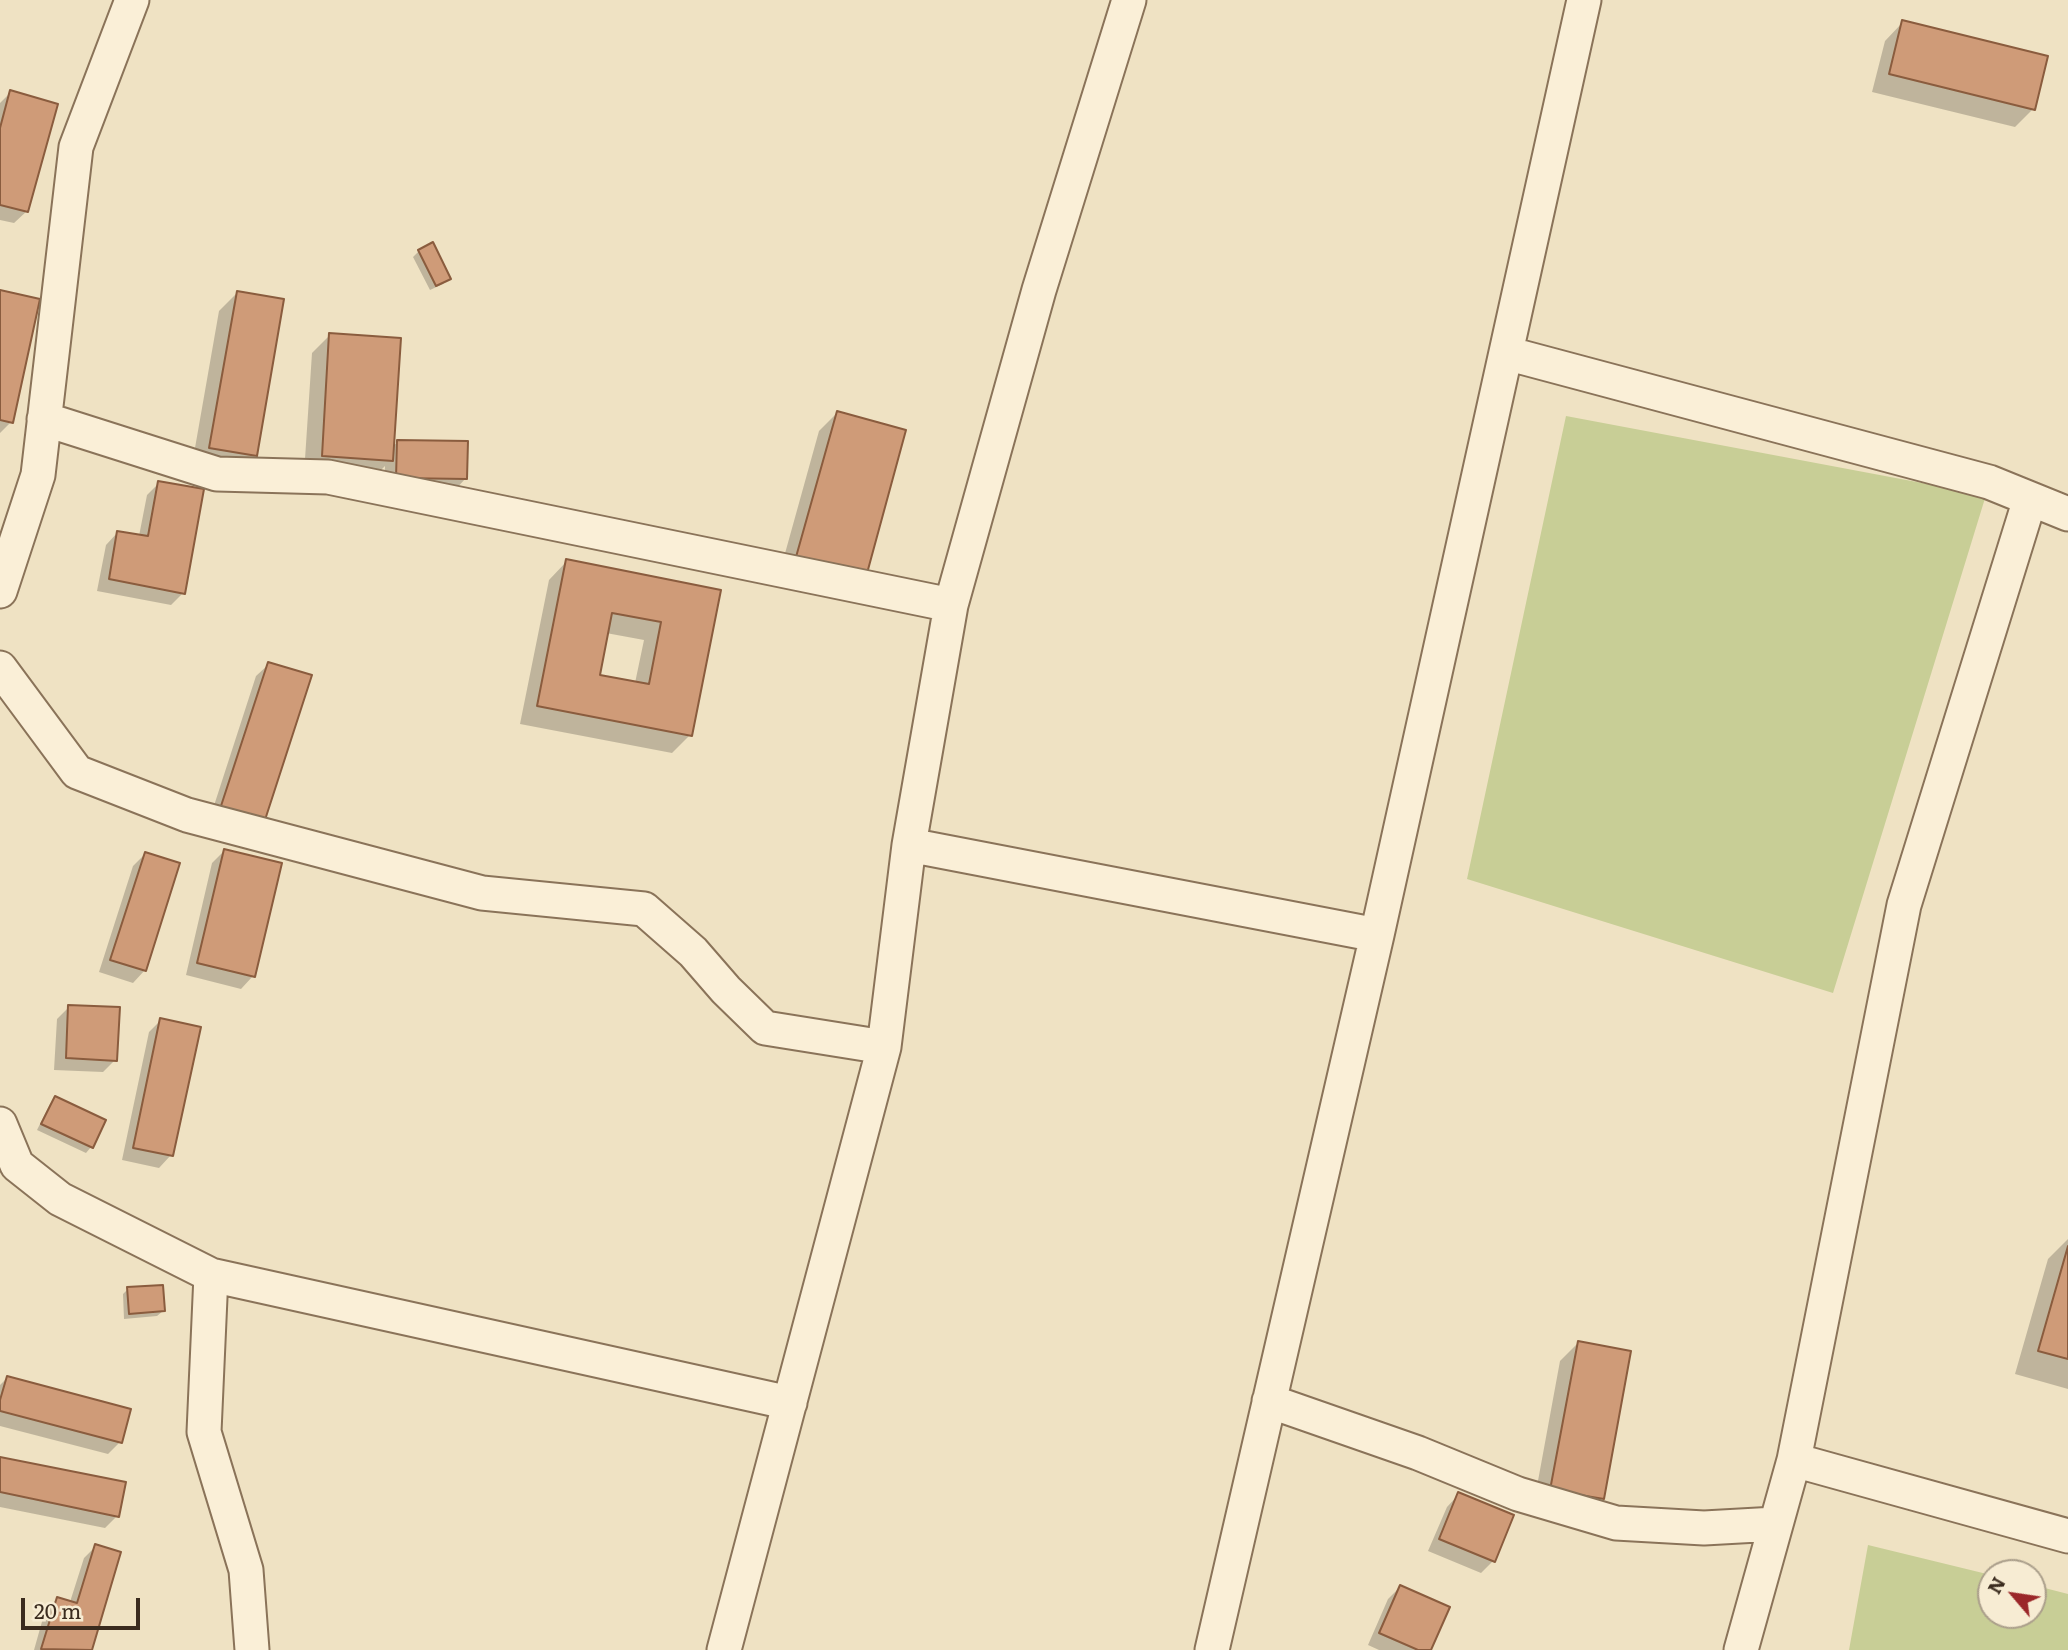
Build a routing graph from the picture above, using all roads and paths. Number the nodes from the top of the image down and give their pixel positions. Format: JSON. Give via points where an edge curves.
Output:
{"nodes":[{"id":1,"x":132,"y":0,"type":"edge"},
{"id":2,"x":1129,"y":0,"type":"edge"},
{"id":3,"x":1584,"y":0,"type":"edge"},
{"id":4,"x":1506,"y":353,"type":"junction"},
{"id":5,"x":44,"y":419,"type":"junction"},
{"id":6,"x":2030,"y":499,"type":"junction"},
{"id":7,"x":2068,"y":514,"type":"edge"},
{"id":8,"x":0,"y":591,"type":"edge"},
{"id":9,"x":951,"y":605,"type":"junction"},
{"id":10,"x":0,"y":668,"type":"edge"},
{"id":11,"x":909,"y":845,"type":"junction"},
{"id":12,"x":1377,"y":935,"type":"junction"},
{"id":13,"x":884,"y":1047,"type":"junction"},
{"id":14,"x":0,"y":1124,"type":"edge"},
{"id":15,"x":211,"y":1275,"type":"junction"},
{"id":16,"x":1269,"y":1401,"type":"junction"},
{"id":17,"x":790,"y":1404,"type":"junction"},
{"id":18,"x":1794,"y":1460,"type":"junction"},
{"id":19,"x":1776,"y":1524,"type":"junction"},
{"id":20,"x":2068,"y":1536,"type":"edge"},
{"id":21,"x":252,"y":1650,"type":"edge"},
{"id":22,"x":724,"y":1650,"type":"edge"},
{"id":23,"x":1212,"y":1650,"type":"edge"},
{"id":24,"x":1741,"y":1650,"type":"edge"}],
"edges":[{"from":1,"to":5,"type":"street","via":[[76,147]]},
{"from":2,"to":9,"type":"street","via":[[1040,290]]},
{"from":3,"to":4,"type":"street"},
{"from":4,"to":6,"type":"street","via":[[1989,482]]},
{"from":4,"to":12,"type":"street"},
{"from":5,"to":8,"type":"street","via":[[38,475]]},
{"from":5,"to":9,"type":"street","via":[[218,474],[328,477]]},
{"from":6,"to":7,"type":"street"},
{"from":6,"to":18,"type":"street","via":[[1904,905]]},
{"from":9,"to":11,"type":"street"},
{"from":10,"to":13,"type":"street","via":[[77,772],[187,815],[482,893],[645,909],[765,1028]]},
{"from":11,"to":12,"type":"street"},
{"from":11,"to":13,"type":"street"},
{"from":12,"to":16,"type":"street"},
{"from":13,"to":17,"type":"street"},
{"from":14,"to":15,"type":"street","via":[[17,1165],[60,1199]]},
{"from":15,"to":17,"type":"street"},
{"from":15,"to":21,"type":"street","via":[[204,1432],[246,1570]]},
{"from":16,"to":19,"type":"street","via":[[1418,1452],[1518,1494],[1616,1523],[1704,1528]]},
{"from":16,"to":23,"type":"street"},
{"from":17,"to":22,"type":"street"},
{"from":18,"to":19,"type":"street"},
{"from":18,"to":20,"type":"street"},
{"from":19,"to":24,"type":"street"}]}
